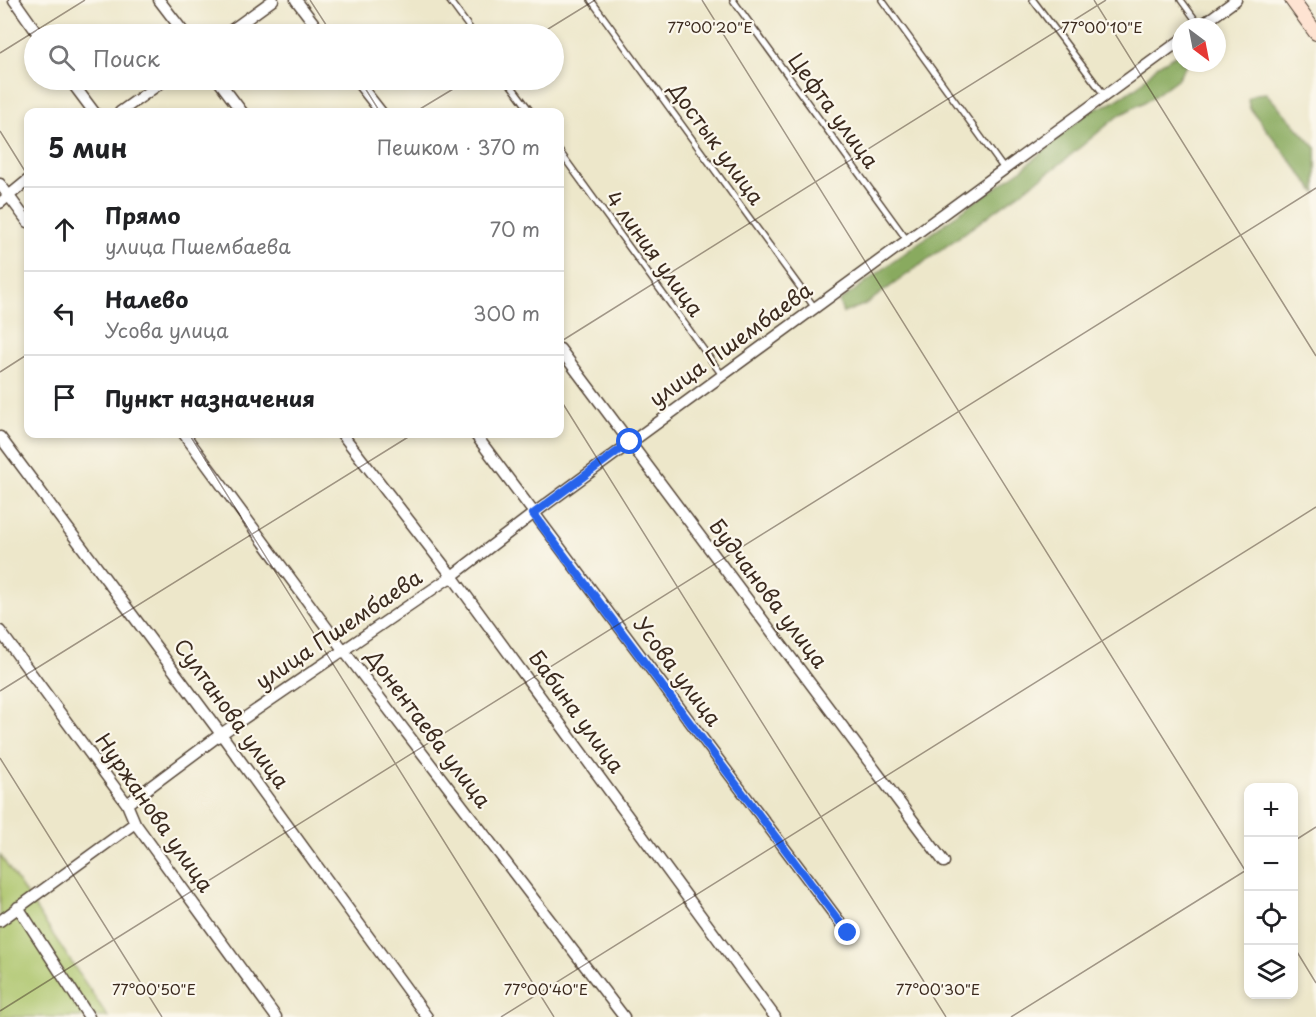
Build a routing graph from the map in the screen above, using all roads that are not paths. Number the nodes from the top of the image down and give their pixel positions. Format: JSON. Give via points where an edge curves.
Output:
{"nodes":[{"id":1,"x":14,"y":0,"type":"edge"},
{"id":2,"x":159,"y":0,"type":"edge"},
{"id":3,"x":273,"y":0,"type":"edge"},
{"id":4,"x":296,"y":0,"type":"edge"},
{"id":5,"x":448,"y":0,"type":"edge"},
{"id":6,"x":591,"y":0,"type":"edge"},
{"id":7,"x":733,"y":0,"type":"edge"},
{"id":8,"x":882,"y":0,"type":"edge"},
{"id":9,"x":1033,"y":0,"type":"edge"},
{"id":10,"x":1181,"y":0,"type":"edge"},
{"id":11,"x":1236,"y":0,"type":"edge"},
{"id":12,"x":1292,"y":0,"type":"edge"},
{"id":13,"x":1193,"y":18,"type":"edge"},
{"id":14,"x":1210,"y":18,"type":"edge"},
{"id":15,"x":31,"y":24,"type":"edge"},
{"id":16,"x":177,"y":24,"type":"edge"},
{"id":17,"x":240,"y":24,"type":"edge"},
{"id":18,"x":314,"y":24,"type":"edge"},
{"id":19,"x":466,"y":24,"type":"edge"},
{"id":20,"x":1316,"y":33,"type":"edge"},
{"id":21,"x":1172,"y":47,"type":"edge"},
{"id":22,"x":78,"y":90,"type":"edge"},
{"id":23,"x":151,"y":90,"type":"edge"},
{"id":24,"x":226,"y":90,"type":"edge"},
{"id":25,"x":364,"y":90,"type":"edge"},
{"id":26,"x":514,"y":90,"type":"edge"},
{"id":27,"x":1105,"y":96,"type":"junction"},
{"id":28,"x":91,"y":108,"type":"edge"},
{"id":29,"x":126,"y":108,"type":"edge"},
{"id":30,"x":239,"y":108,"type":"edge"},
{"id":31,"x":378,"y":108,"type":"edge"},
{"id":32,"x":528,"y":108,"type":"edge"},
{"id":33,"x":564,"y":158,"type":"edge"},
{"id":34,"x":1004,"y":169,"type":"junction"},
{"id":35,"x":24,"y":183,"type":"edge"},
{"id":36,"x":0,"y":184,"type":"edge"},
{"id":37,"x":9,"y":195,"type":"junction"},
{"id":38,"x":0,"y":203,"type":"edge"},
{"id":39,"x":24,"y":216,"type":"edge"},
{"id":40,"x":906,"y":240,"type":"junction"},
{"id":41,"x":815,"y":308,"type":"junction"},
{"id":42,"x":564,"y":354,"type":"edge"},
{"id":43,"x":722,"y":375,"type":"junction"},
{"id":44,"x":0,"y":437,"type":"edge"},
{"id":45,"x":187,"y":438,"type":"edge"},
{"id":46,"x":345,"y":438,"type":"edge"},
{"id":47,"x":478,"y":438,"type":"edge"},
{"id":48,"x":630,"y":442,"type":"junction"},
{"id":49,"x":533,"y":514,"type":"junction"},
{"id":50,"x":452,"y":576,"type":"junction"},
{"id":51,"x":0,"y":631,"type":"edge"},
{"id":52,"x":344,"y":651,"type":"junction"},
{"id":53,"x":221,"y":734,"type":"junction"},
{"id":54,"x":127,"y":804,"type":"junction"},
{"id":55,"x":135,"y":823,"type":"junction"},
{"id":56,"x":944,"y":862,"type":"dead end"},
{"id":57,"x":18,"y":907,"type":"junction"},
{"id":58,"x":0,"y":921,"type":"edge"},
{"id":59,"x":848,"y":933,"type":"dead end"},
{"id":60,"x":89,"y":1017,"type":"edge"},
{"id":61,"x":276,"y":1017,"type":"edge"},
{"id":62,"x":427,"y":1017,"type":"edge"},
{"id":63,"x":624,"y":1017,"type":"edge"},
{"id":64,"x":775,"y":1017,"type":"edge"}],
"edges":[{"from":1,"to":15,"type":"street"},
{"from":2,"to":16,"type":"street"},
{"from":3,"to":17,"type":"street"},
{"from":4,"to":18,"type":"street"},
{"from":5,"to":19,"type":"lane"},
{"from":6,"to":41,"type":"lane","name":"Достык улица"},
{"from":7,"to":40,"type":"lane","name":"Цефта улица"},
{"from":8,"to":34,"type":"lane"},
{"from":9,"to":27,"type":"lane"},
{"from":10,"to":13,"type":"lane"},
{"from":11,"to":14,"type":"street"},
{"from":12,"to":20,"type":"street"},
{"from":21,"to":27,"type":"street","name":"улица Пшембаева"},
{"from":22,"to":28,"type":"street"},
{"from":23,"to":29,"type":"street"},
{"from":24,"to":30,"type":"street"},
{"from":25,"to":31,"type":"street"},
{"from":26,"to":32,"type":"lane"},
{"from":27,"to":34,"type":"street","name":"улица Пшембаева"},
{"from":33,"to":43,"type":"lane","name":"4 линия улица"},
{"from":34,"to":40,"type":"street","name":"улица Пшембаева"},
{"from":35,"to":37,"type":"street"},
{"from":36,"to":37,"type":"street"},
{"from":37,"to":38,"type":"street"},
{"from":37,"to":39,"type":"street"},
{"from":40,"to":41,"type":"street","name":"улица Пшембаева"},
{"from":41,"to":43,"type":"street","name":"улица Пшембаева"},
{"from":42,"to":48,"type":"street","name":"Будчанова улица"},
{"from":43,"to":48,"type":"street","name":"улица Пшембаева"},
{"from":44,"to":53,"type":"street","name":"Султанова улица"},
{"from":45,"to":52,"type":"street","name":"Донентаева улица"},
{"from":46,"to":50,"type":"street","name":"Бабина улица"},
{"from":47,"to":49,"type":"street","name":"Усова улица"},
{"from":48,"to":49,"type":"street","name":"улица Пшембаева"},
{"from":48,"to":56,"type":"street","name":"Будчанова улица"},
{"from":49,"to":50,"type":"street","name":"улица Пшембаева"},
{"from":49,"to":59,"type":"street","name":"Усова улица"},
{"from":50,"to":52,"type":"street","name":"улица Пшембаева"},
{"from":50,"to":64,"type":"street","name":"Бабина улица"},
{"from":51,"to":54,"type":"street","name":"Нуржанова улица"},
{"from":52,"to":53,"type":"street","name":"улица Пшембаева"},
{"from":52,"to":63,"type":"street","name":"Донентаева улица"},
{"from":53,"to":54,"type":"street","name":"улица Пшембаева"},
{"from":53,"to":62,"type":"street","name":"Султанова улица"},
{"from":54,"to":55,"type":"street","name":"Нуржанова улица"},
{"from":55,"to":57,"type":"street"},
{"from":55,"to":61,"type":"street","name":"Нуржанова улица"},
{"from":57,"to":58,"type":"street"},
{"from":57,"to":60,"type":"street"}]}
